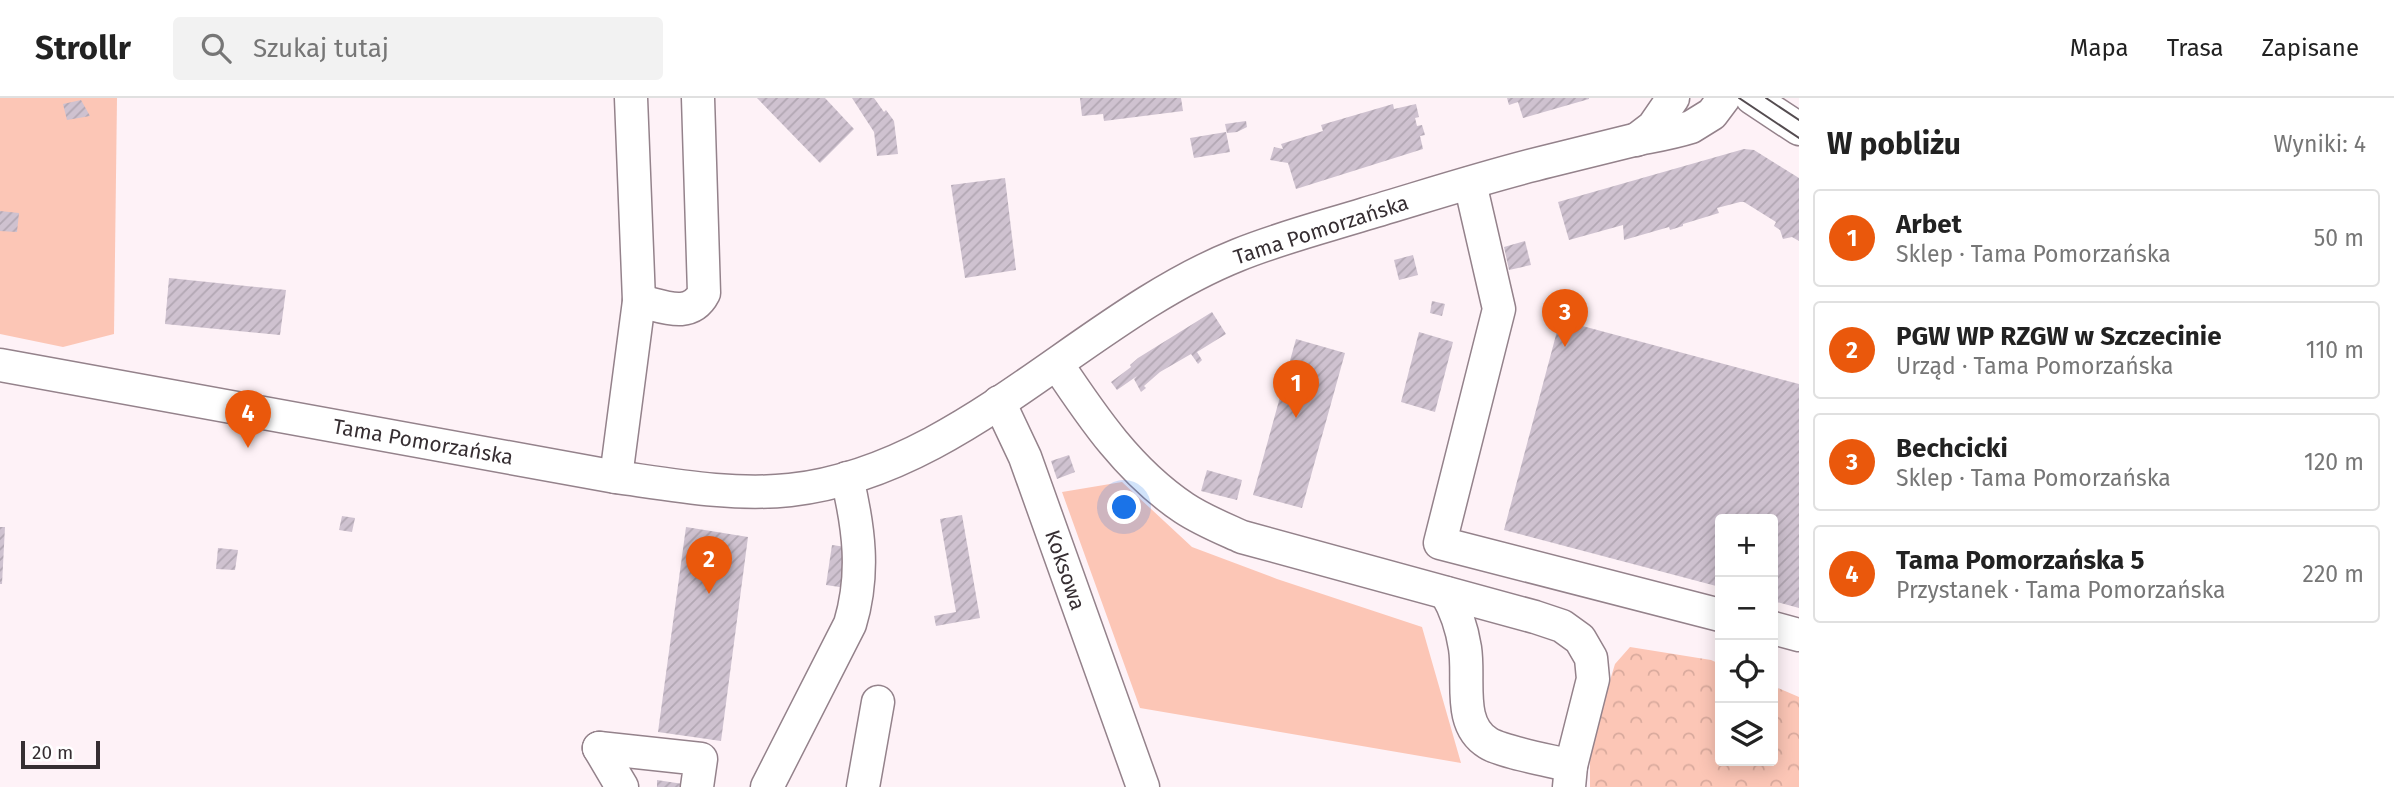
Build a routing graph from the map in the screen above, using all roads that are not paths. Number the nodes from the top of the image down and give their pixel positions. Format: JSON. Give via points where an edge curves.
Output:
{"nodes":[{"id":1,"x":631,"y":98,"type":"edge"},
{"id":2,"x":698,"y":98,"type":"edge"},
{"id":3,"x":1672,"y":98,"type":"edge"},
{"id":4,"x":1724,"y":98,"type":"edge"},
{"id":5,"x":1752,"y":98,"type":"edge"},
{"id":6,"x":1799,"y":129,"type":"edge"},
{"id":7,"x":1636,"y":140,"type":"junction"},
{"id":8,"x":1469,"y":183,"type":"junction"},
{"id":9,"x":639,"y":301,"type":"junction"},
{"id":10,"x":1058,"y":364,"type":"junction"},
{"id":11,"x":0,"y":365,"type":"edge"},
{"id":12,"x":999,"y":402,"type":"junction"},
{"id":13,"x":616,"y":477,"type":"junction"},
{"id":14,"x":847,"y":478,"type":"junction"},
{"id":15,"x":1446,"y":593,"type":"junction"},
{"id":16,"x":1715,"y":614,"type":"edge"},
{"id":17,"x":1778,"y":629,"type":"edge"},
{"id":18,"x":1799,"y":635,"type":"edge"},
{"id":19,"x":878,"y":702,"type":"dead end"},
{"id":20,"x":1125,"y":741,"type":"junction"},
{"id":21,"x":1570,"y":776,"type":"edge"},
{"id":22,"x":622,"y":787,"type":"edge"},
{"id":23,"x":697,"y":787,"type":"edge"},
{"id":24,"x":767,"y":787,"type":"edge"},
{"id":25,"x":863,"y":787,"type":"edge"},
{"id":26,"x":1118,"y":787,"type":"edge"},
{"id":27,"x":1143,"y":787,"type":"edge"}],
"edges":[{"from":1,"to":9,"type":"street"},
{"from":2,"to":9,"type":"street","via":[[704,293],[699,304],[677,310]]},
{"from":3,"to":7,"type":"street","via":[[1653,127]]},
{"from":4,"to":7,"type":"street","name":"Tama Pomorzańska","via":[[1699,124]]},
{"from":5,"to":6,"type":"street"},
{"from":7,"to":8,"type":"street","name":"Tama Pomorzańska"},
{"from":8,"to":10,"type":"street","name":"Tama Pomorzańska","via":[[1273,241],[1210,266],[1124,317]]},
{"from":8,"to":16,"type":"street","via":[[1499,309],[1440,543]]},
{"from":9,"to":13,"type":"street"},
{"from":10,"to":12,"type":"street","name":"Tama Pomorzańska"},
{"from":10,"to":15,"type":"street","via":[[1130,463],[1159,490],[1208,522],[1242,537]]},
{"from":11,"to":13,"type":"street","name":"Tama Pomorzańska"},
{"from":12,"to":14,"type":"street","name":"Tama Pomorzańska","via":[[907,455]]},
{"from":12,"to":20,"type":"street","name":"Koksowa","via":[[1025,457]]},
{"from":13,"to":14,"type":"street","name":"Tama Pomorzańska","via":[[748,492],[793,490]]},
{"from":14,"to":24,"type":"street","via":[[860,545],[856,603],[850,624]]},
{"from":15,"to":21,"type":"street","via":[[1455,608],[1465,649],[1474,732],[1490,745]]},
{"from":15,"to":21,"type":"street","via":[[1563,626],[1580,639],[1591,658],[1592,679]]},
{"from":17,"to":18,"type":"street"},
{"from":19,"to":25,"type":"street"},
{"from":20,"to":26,"type":"street","via":[[1125,765]]},
{"from":20,"to":27,"type":"street","name":"Koksowa"},
{"from":22,"to":23,"type":"street","via":[[599,748],[701,759]]}]}
